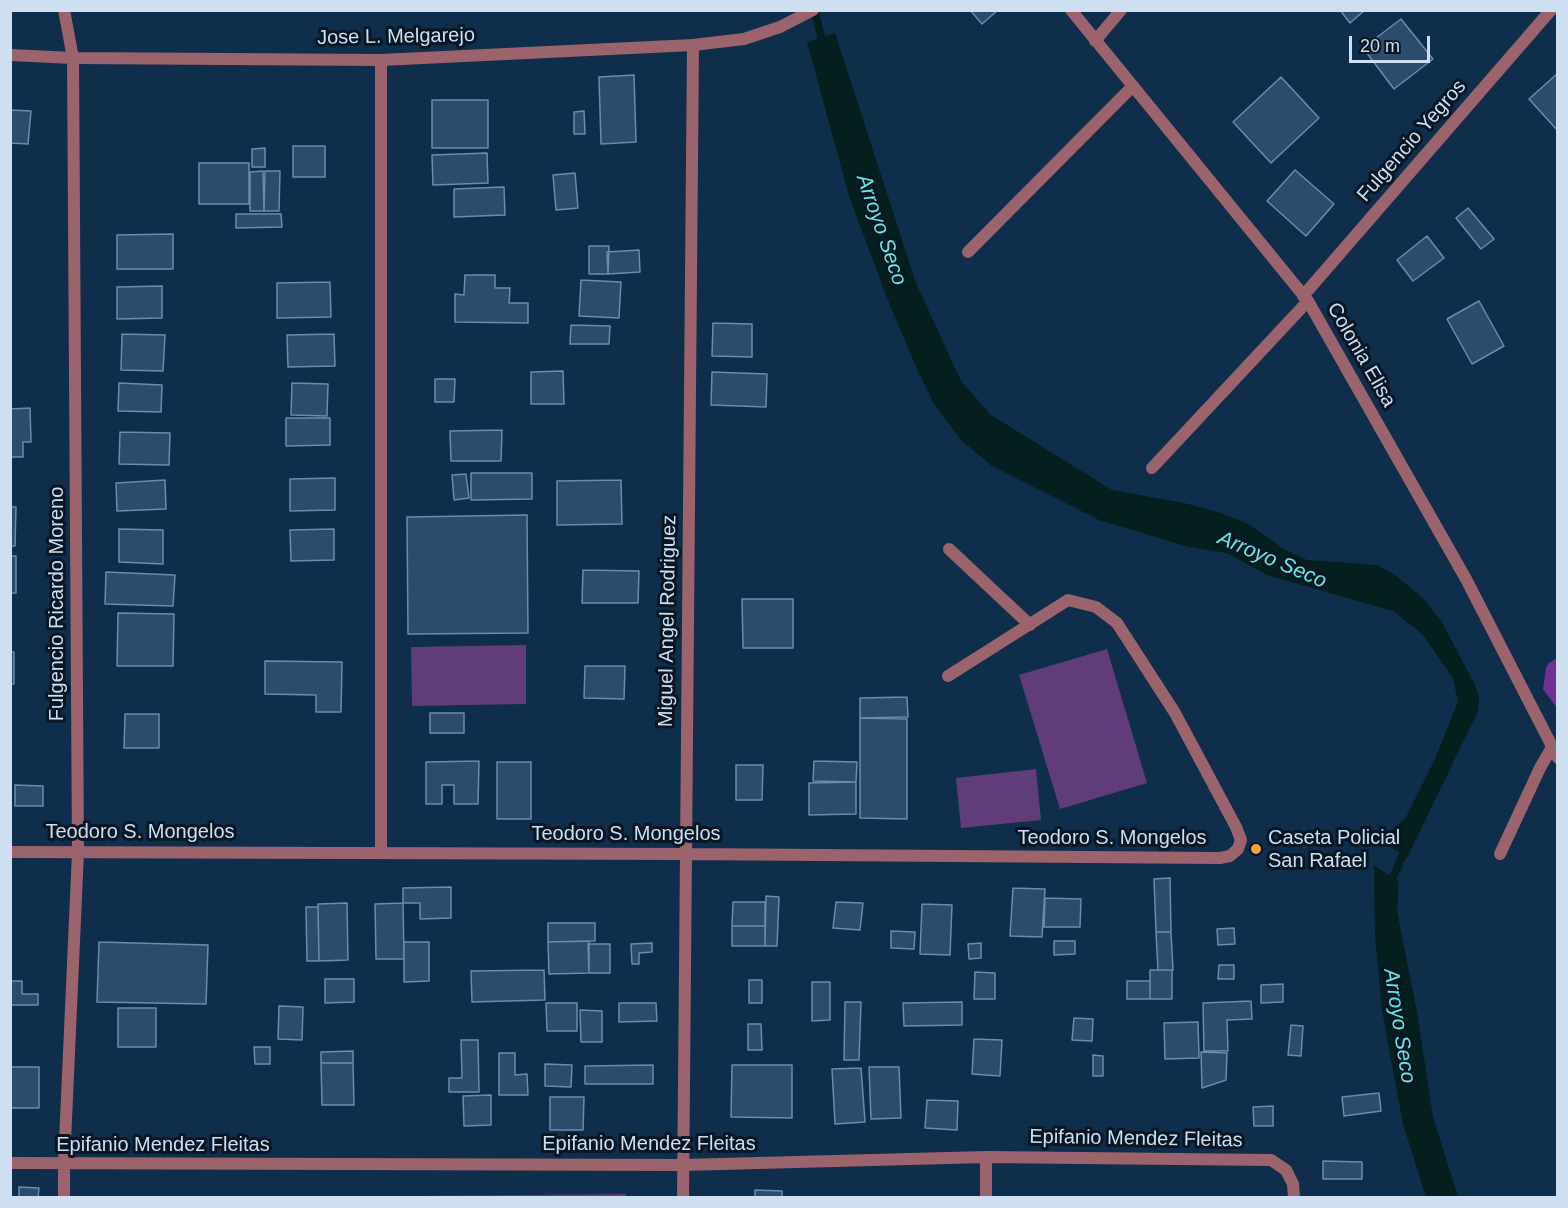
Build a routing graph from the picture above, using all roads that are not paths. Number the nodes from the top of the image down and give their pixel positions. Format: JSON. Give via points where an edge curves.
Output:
{"nodes":[{"id":1,"x":64,"y":10,"type":"edge"},
{"id":2,"x":813,"y":10,"type":"edge"},
{"id":3,"x":1071,"y":10,"type":"edge"},
{"id":4,"x":1121,"y":10,"type":"edge"},
{"id":5,"x":1551,"y":10,"type":"edge"},
{"id":6,"x":1095,"y":40,"type":"junction"},
{"id":7,"x":693,"y":45,"type":"junction"},
{"id":8,"x":10,"y":55,"type":"edge"},
{"id":9,"x":73,"y":58,"type":"junction"},
{"id":10,"x":381,"y":60,"type":"junction"},
{"id":11,"x":1133,"y":86,"type":"junction"},
{"id":12,"x":968,"y":252,"type":"dead end"},
{"id":13,"x":1305,"y":299,"type":"junction"},
{"id":14,"x":1152,"y":468,"type":"dead end"},
{"id":15,"x":949,"y":549,"type":"dead end"},
{"id":16,"x":1030,"y":625,"type":"junction"},
{"id":17,"x":948,"y":676,"type":"dead end"},
{"id":18,"x":1555,"y":753,"type":"edge"},
{"id":19,"x":10,"y":852,"type":"edge"},
{"id":20,"x":78,"y":852,"type":"junction"},
{"id":21,"x":381,"y":853,"type":"junction"},
{"id":22,"x":685,"y":854,"type":"junction"},
{"id":23,"x":1500,"y":854,"type":"dead end"},
{"id":24,"x":986,"y":1157,"type":"junction"},
{"id":25,"x":10,"y":1164,"type":"edge"},
{"id":26,"x":64,"y":1164,"type":"junction"},
{"id":27,"x":683,"y":1165,"type":"junction"},
{"id":28,"x":64,"y":1197,"type":"edge"},
{"id":29,"x":684,"y":1197,"type":"edge"},
{"id":30,"x":986,"y":1197,"type":"edge"},
{"id":31,"x":1294,"y":1197,"type":"edge"}],
"edges":[{"from":1,"to":9,"type":"street","name":"Fulgencio Ricardo Moreno"},
{"from":2,"to":7,"type":"street","name":"Jose L. Melgarejo","via":[[744,39]]},
{"from":3,"to":6,"type":"street","name":"Colonia Elisa"},
{"from":4,"to":6,"type":"street"},
{"from":5,"to":13,"type":"street","name":"Fulgencio Yegros"},
{"from":6,"to":11,"type":"street","name":"Colonia Elisa"},
{"from":7,"to":10,"type":"street","name":"Jose L. Melgarejo"},
{"from":7,"to":22,"type":"street","name":"Miguel Angel Rodriguez"},
{"from":8,"to":9,"type":"street","name":"Jose L. Melgarejo"},
{"from":9,"to":10,"type":"street","name":"Jose L. Melgarejo"},
{"from":9,"to":20,"type":"street","name":"Fulgencio Ricardo Moreno"},
{"from":10,"to":21,"type":"street"},
{"from":11,"to":12,"type":"street"},
{"from":11,"to":13,"type":"street","name":"Colonia Elisa"},
{"from":13,"to":14,"type":"street","name":"Fulgencio Yegros"},
{"from":13,"to":18,"type":"street","name":"Colonia Elisa","via":[[1466,579]]},
{"from":15,"to":16,"type":"street"},
{"from":16,"to":17,"type":"street"},
{"from":16,"to":22,"type":"street","name":"Teodoro S. Mongelos","via":[[1068,600],[1096,607],[1117,623],[1175,713],[1236,826],[1241,840],[1238,849],[1220,858]]},
{"from":18,"to":23,"type":"street","via":[[1540,768]]},
{"from":19,"to":20,"type":"street","name":"Teodoro S. Mongelos"},
{"from":20,"to":21,"type":"street","name":"Teodoro S. Mongelos"},
{"from":20,"to":26,"type":"street","name":"Fulgencio Ricardo Moreno"},
{"from":21,"to":22,"type":"street","name":"Teodoro S. Mongelos"},
{"from":22,"to":27,"type":"street","name":"Miguel Angel Rodriguez"},
{"from":24,"to":27,"type":"street","name":"Epifanio Mendez Fleitas"},
{"from":24,"to":30,"type":"street"},
{"from":24,"to":31,"type":"street","name":"Epifanio Mendez Fleitas","via":[[1271,1160],[1286,1170]]},
{"from":25,"to":26,"type":"street","name":"Epifanio Mendez Fleitas"},
{"from":26,"to":27,"type":"street","name":"Epifanio Mendez Fleitas"},
{"from":26,"to":28,"type":"street","name":"Fulgencio Ricardo Moreno"},
{"from":27,"to":29,"type":"street","name":"Miguel Angel Rodriguez"}]}
